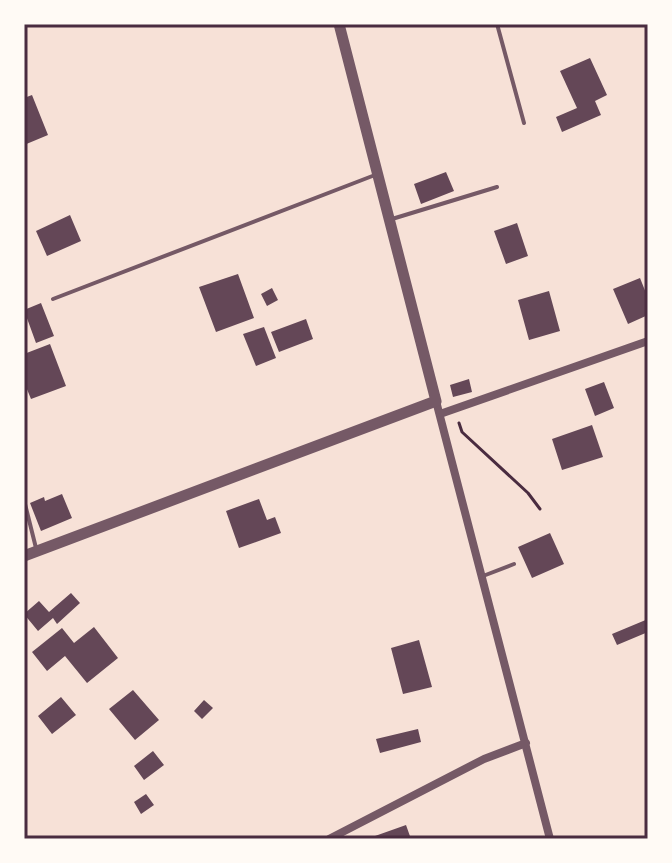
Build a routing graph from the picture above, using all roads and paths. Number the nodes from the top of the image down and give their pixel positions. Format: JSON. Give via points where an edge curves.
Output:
{"nodes":[{"id":1,"x":339,"y":24,"type":"edge"},
{"id":2,"x":497,"y":24,"type":"edge"},
{"id":3,"x":524,"y":123,"type":"dead end"},
{"id":4,"x":378,"y":174,"type":"junction"},
{"id":5,"x":497,"y":187,"type":"dead end"},
{"id":6,"x":389,"y":220,"type":"junction"},
{"id":7,"x":53,"y":299,"type":"dead end"},
{"id":8,"x":648,"y":341,"type":"edge"},
{"id":9,"x":436,"y":401,"type":"junction"},
{"id":10,"x":454,"y":409,"type":"junction"},
{"id":11,"x":440,"y":414,"type":"junction"},
{"id":12,"x":24,"y":500,"type":"edge"},
{"id":13,"x":540,"y":509,"type":"dead end"},
{"id":14,"x":37,"y":551,"type":"junction"},
{"id":15,"x":24,"y":556,"type":"edge"},
{"id":16,"x":514,"y":564,"type":"dead end"},
{"id":17,"x":482,"y":576,"type":"junction"},
{"id":18,"x":526,"y":743,"type":"junction"},
{"id":19,"x":346,"y":834,"type":"edge"},
{"id":20,"x":329,"y":839,"type":"edge"},
{"id":21,"x":550,"y":839,"type":"edge"}],
"edges":[{"from":1,"to":4,"type":"street"},
{"from":2,"to":3,"type":"lane"},
{"from":4,"to":6,"type":"street"},
{"from":4,"to":7,"type":"lane"},
{"from":5,"to":6,"type":"lane"},
{"from":6,"to":9,"type":"street"},
{"from":8,"to":10,"type":"street"},
{"from":9,"to":11,"type":"street"},
{"from":9,"to":14,"type":"street"},
{"from":10,"to":11,"type":"street"},
{"from":10,"to":13,"type":"path","via":[[462,432]]},
{"from":11,"to":17,"type":"street"},
{"from":12,"to":14,"type":"lane"},
{"from":14,"to":15,"type":"street"},
{"from":16,"to":17,"type":"lane"},
{"from":17,"to":18,"type":"street"},
{"from":18,"to":19,"type":"street","via":[[484,759]]},
{"from":18,"to":21,"type":"street"},
{"from":19,"to":20,"type":"street"}]}
